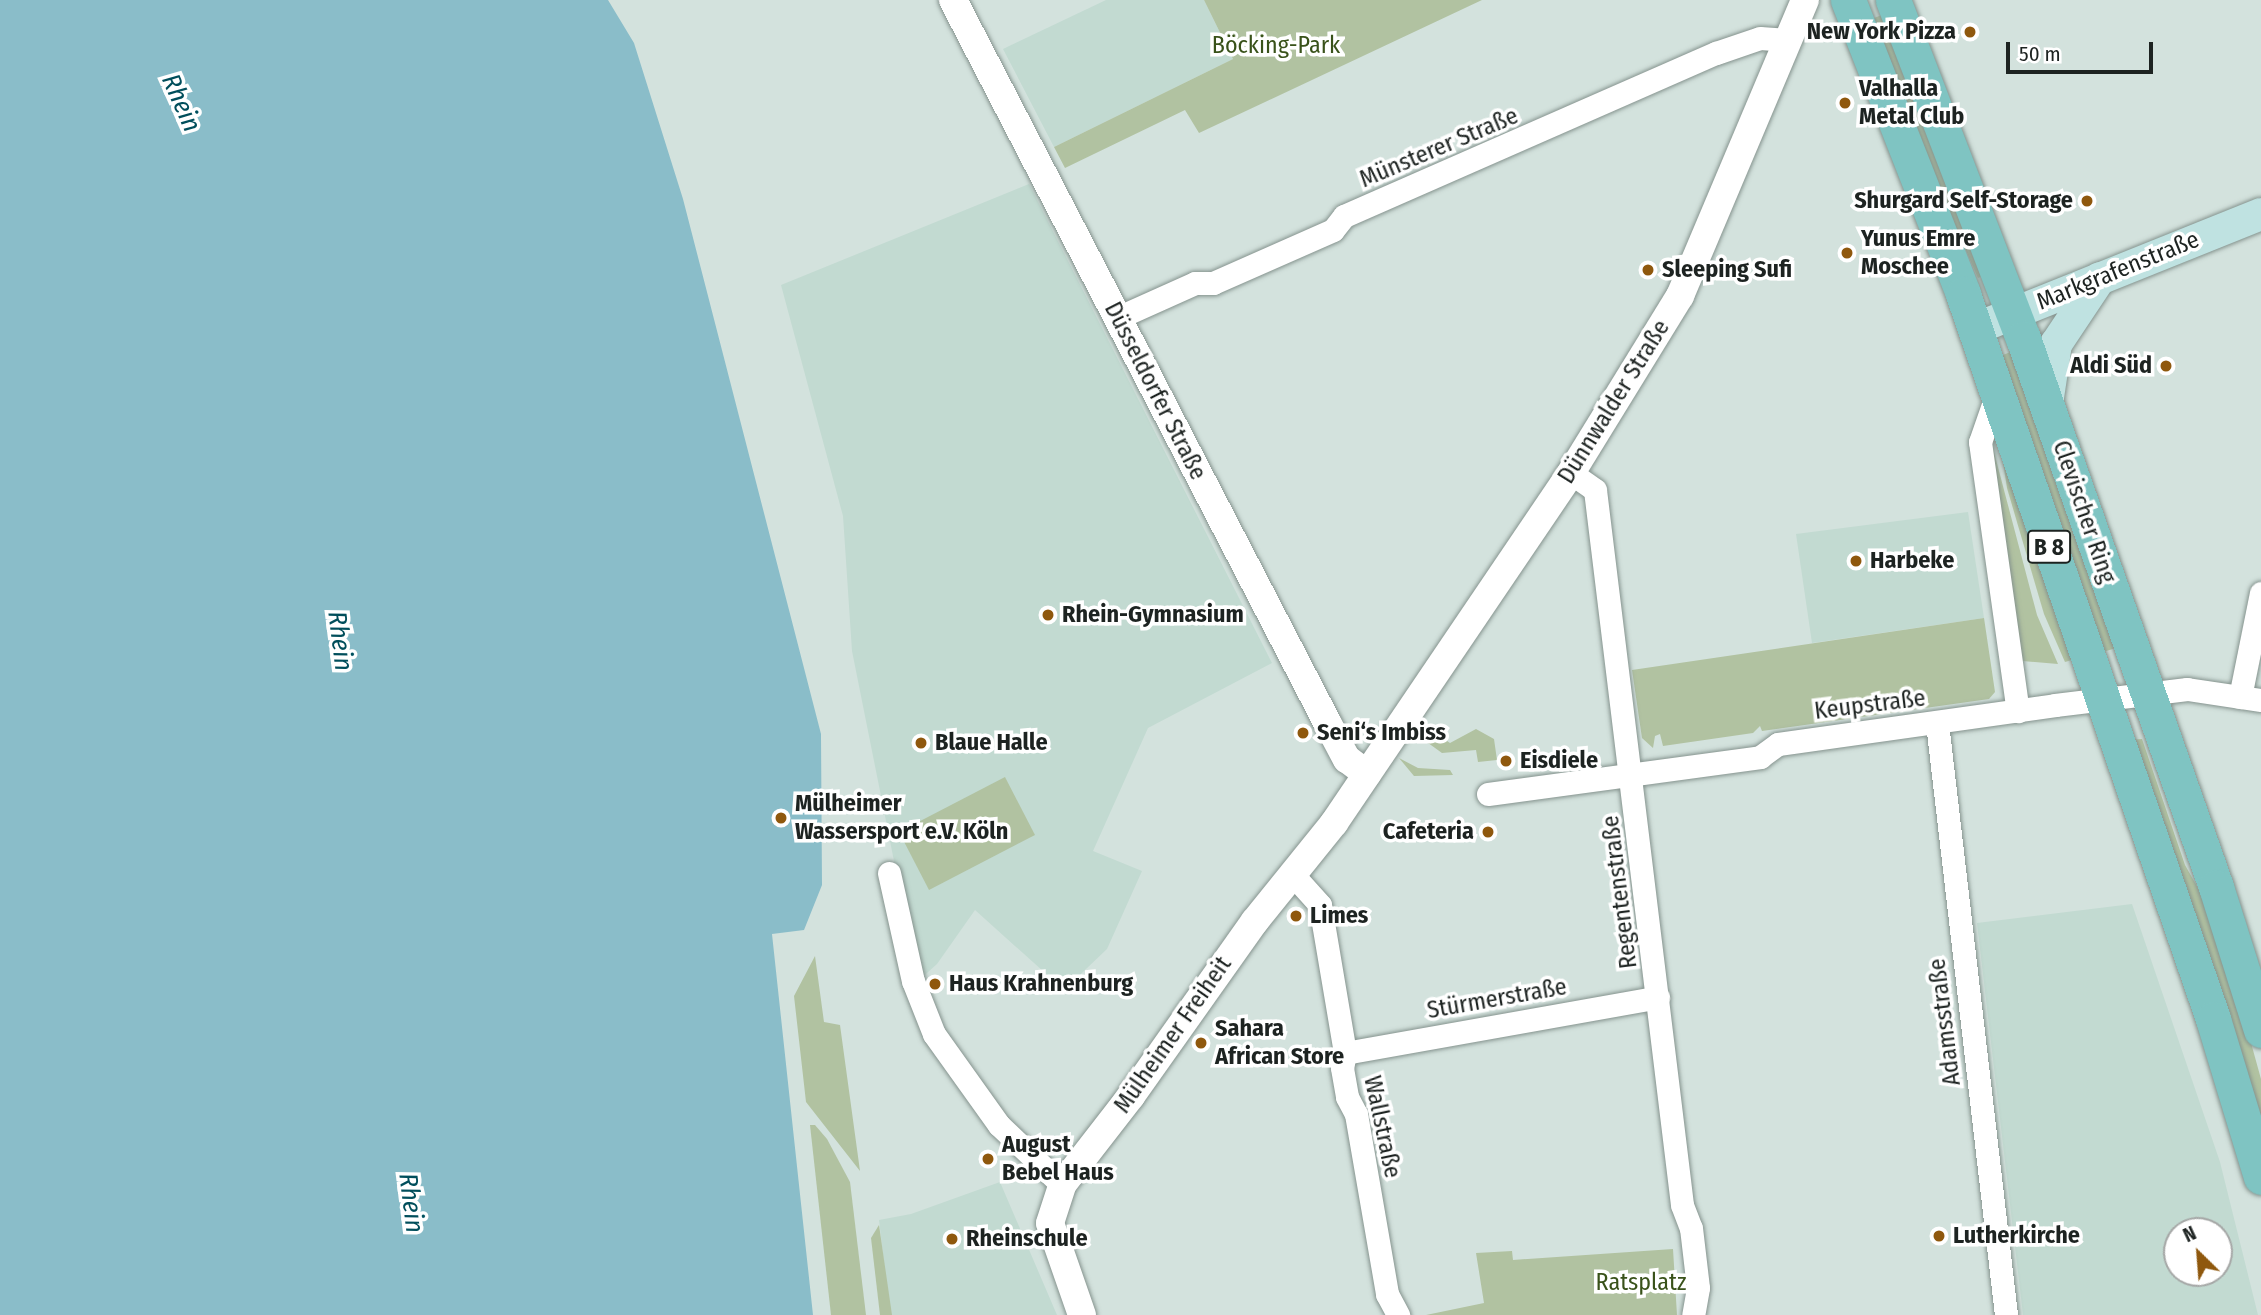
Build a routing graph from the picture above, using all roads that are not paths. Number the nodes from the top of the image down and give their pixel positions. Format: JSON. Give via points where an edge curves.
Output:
{"nodes":[{"id":1,"x":953,"y":0,"type":"edge"},
{"id":2,"x":1805,"y":0,"type":"edge"},
{"id":3,"x":1848,"y":0,"type":"edge"},
{"id":4,"x":1893,"y":0,"type":"edge"},
{"id":5,"x":1788,"y":40,"type":"junction"},
{"id":6,"x":2261,"y":214,"type":"edge"},
{"id":7,"x":2099,"y":278,"type":"junction"},
{"id":8,"x":2014,"y":313,"type":"junction"},
{"id":9,"x":1117,"y":318,"type":"junction"},
{"id":10,"x":1975,"y":329,"type":"junction"},
{"id":11,"x":1997,"y":393,"type":"junction"},
{"id":12,"x":2047,"y":406,"type":"junction"},
{"id":13,"x":1571,"y":473,"type":"junction"},
{"id":14,"x":2261,"y":593,"type":"edge"},
{"id":15,"x":2148,"y":694,"type":"junction"},
{"id":16,"x":2250,"y":698,"type":"edge"},
{"id":17,"x":2102,"y":700,"type":"junction"},
{"id":18,"x":2018,"y":711,"type":"junction"},
{"id":19,"x":1937,"y":723,"type":"junction"},
{"id":20,"x":1367,"y":774,"type":"junction"},
{"id":21,"x":1633,"y":776,"type":"junction"},
{"id":22,"x":1488,"y":794,"type":"dead end"},
{"id":23,"x":888,"y":873,"type":"dead end"},
{"id":24,"x":1294,"y":876,"type":"junction"},
{"id":25,"x":1658,"y":997,"type":"junction"},
{"id":26,"x":2261,"y":1030,"type":"edge"},
{"id":27,"x":1345,"y":1053,"type":"junction"},
{"id":28,"x":2261,"y":1177,"type":"edge"},
{"id":29,"x":1062,"y":1185,"type":"junction"},
{"id":30,"x":1082,"y":1315,"type":"edge"},
{"id":31,"x":1398,"y":1315,"type":"edge"},
{"id":32,"x":1693,"y":1315,"type":"edge"},
{"id":33,"x":2006,"y":1315,"type":"edge"}],
"edges":[{"from":1,"to":9,"type":"street","name":"Düsseldorfer Straße"},
{"from":2,"to":5,"type":"street","name":"Dünnwalder Straße"},
{"from":3,"to":10,"type":"main road","name":"Clevischer Ring","number":"B 8"},
{"from":4,"to":8,"type":"main road","name":"Clevischer Ring","number":"B 8"},
{"from":5,"to":9,"type":"street","name":"Münsterer Straße","via":[[1760,37],[1716,53],[1344,216],[1333,230],[1213,283],[1195,283]]},
{"from":5,"to":13,"type":"street","name":"Dünnwalder Straße","via":[[1680,296]]},
{"from":6,"to":7,"type":"main road","name":"Markgrafenstraße"},
{"from":7,"to":8,"type":"main road","name":"Markgrafenstraße"},
{"from":7,"to":12,"type":"main road","via":[[2056,344]]},
{"from":8,"to":10,"type":"main road","name":"Markgrafenstraße"},
{"from":8,"to":12,"type":"main road","name":"Clevischer Ring","number":"B 8"},
{"from":9,"to":20,"type":"street","name":"Düsseldorfer Straße","via":[[1347,759]]},
{"from":10,"to":11,"type":"main road","name":"Clevischer Ring","number":"B 8"},
{"from":11,"to":17,"type":"main road","name":"Clevischer Ring","number":"B 8"},
{"from":11,"to":18,"type":"street","via":[[1980,442]]},
{"from":12,"to":15,"type":"main road","name":"Clevischer Ring","number":"B 8"},
{"from":13,"to":20,"type":"street","name":"Dünnwalder Straße"},
{"from":13,"to":21,"type":"street","name":"Regentenstraße","via":[[1595,490]]},
{"from":14,"to":16,"type":"street"},
{"from":15,"to":16,"type":"street","name":"Keupstraße","via":[[2187,690]]},
{"from":15,"to":17,"type":"street","name":"Keupstraße"},
{"from":15,"to":26,"type":"main road","name":"Clevischer Ring","number":"B 8"},
{"from":17,"to":18,"type":"street","name":"Keupstraße"},
{"from":17,"to":28,"type":"main road","name":"Clevischer Ring","number":"B 8","via":[[2213,1019]]},
{"from":18,"to":19,"type":"street","name":"Keupstraße"},
{"from":19,"to":21,"type":"street","name":"Keupstraße","via":[[1779,744],[1760,757]]},
{"from":19,"to":33,"type":"street","name":"Adamsstraße"},
{"from":20,"to":24,"type":"street","name":"Mülheimer Freiheit"},
{"from":21,"to":22,"type":"street","name":"Keupstraße"},
{"from":21,"to":25,"type":"street","name":"Regentenstraße"},
{"from":23,"to":29,"type":"street","via":[[913,981],[934,1034],[999,1125]]},
{"from":24,"to":27,"type":"street","name":"Wallstraße","via":[[1320,905]]},
{"from":24,"to":29,"type":"street","name":"Mülheimer Freiheit","via":[[1255,920]]},
{"from":25,"to":27,"type":"street","name":"Stürmerstraße"},
{"from":25,"to":32,"type":"street","name":"Regentenstraße","via":[[1682,1205],[1691,1228],[1698,1289]]},
{"from":27,"to":31,"type":"street","name":"Wallstraße","via":[[1342,1068],[1347,1097],[1356,1114],[1387,1294]]},
{"from":29,"to":30,"type":"street","name":"Mülheimer Freiheit","via":[[1050,1223],[1053,1244]]}]}
